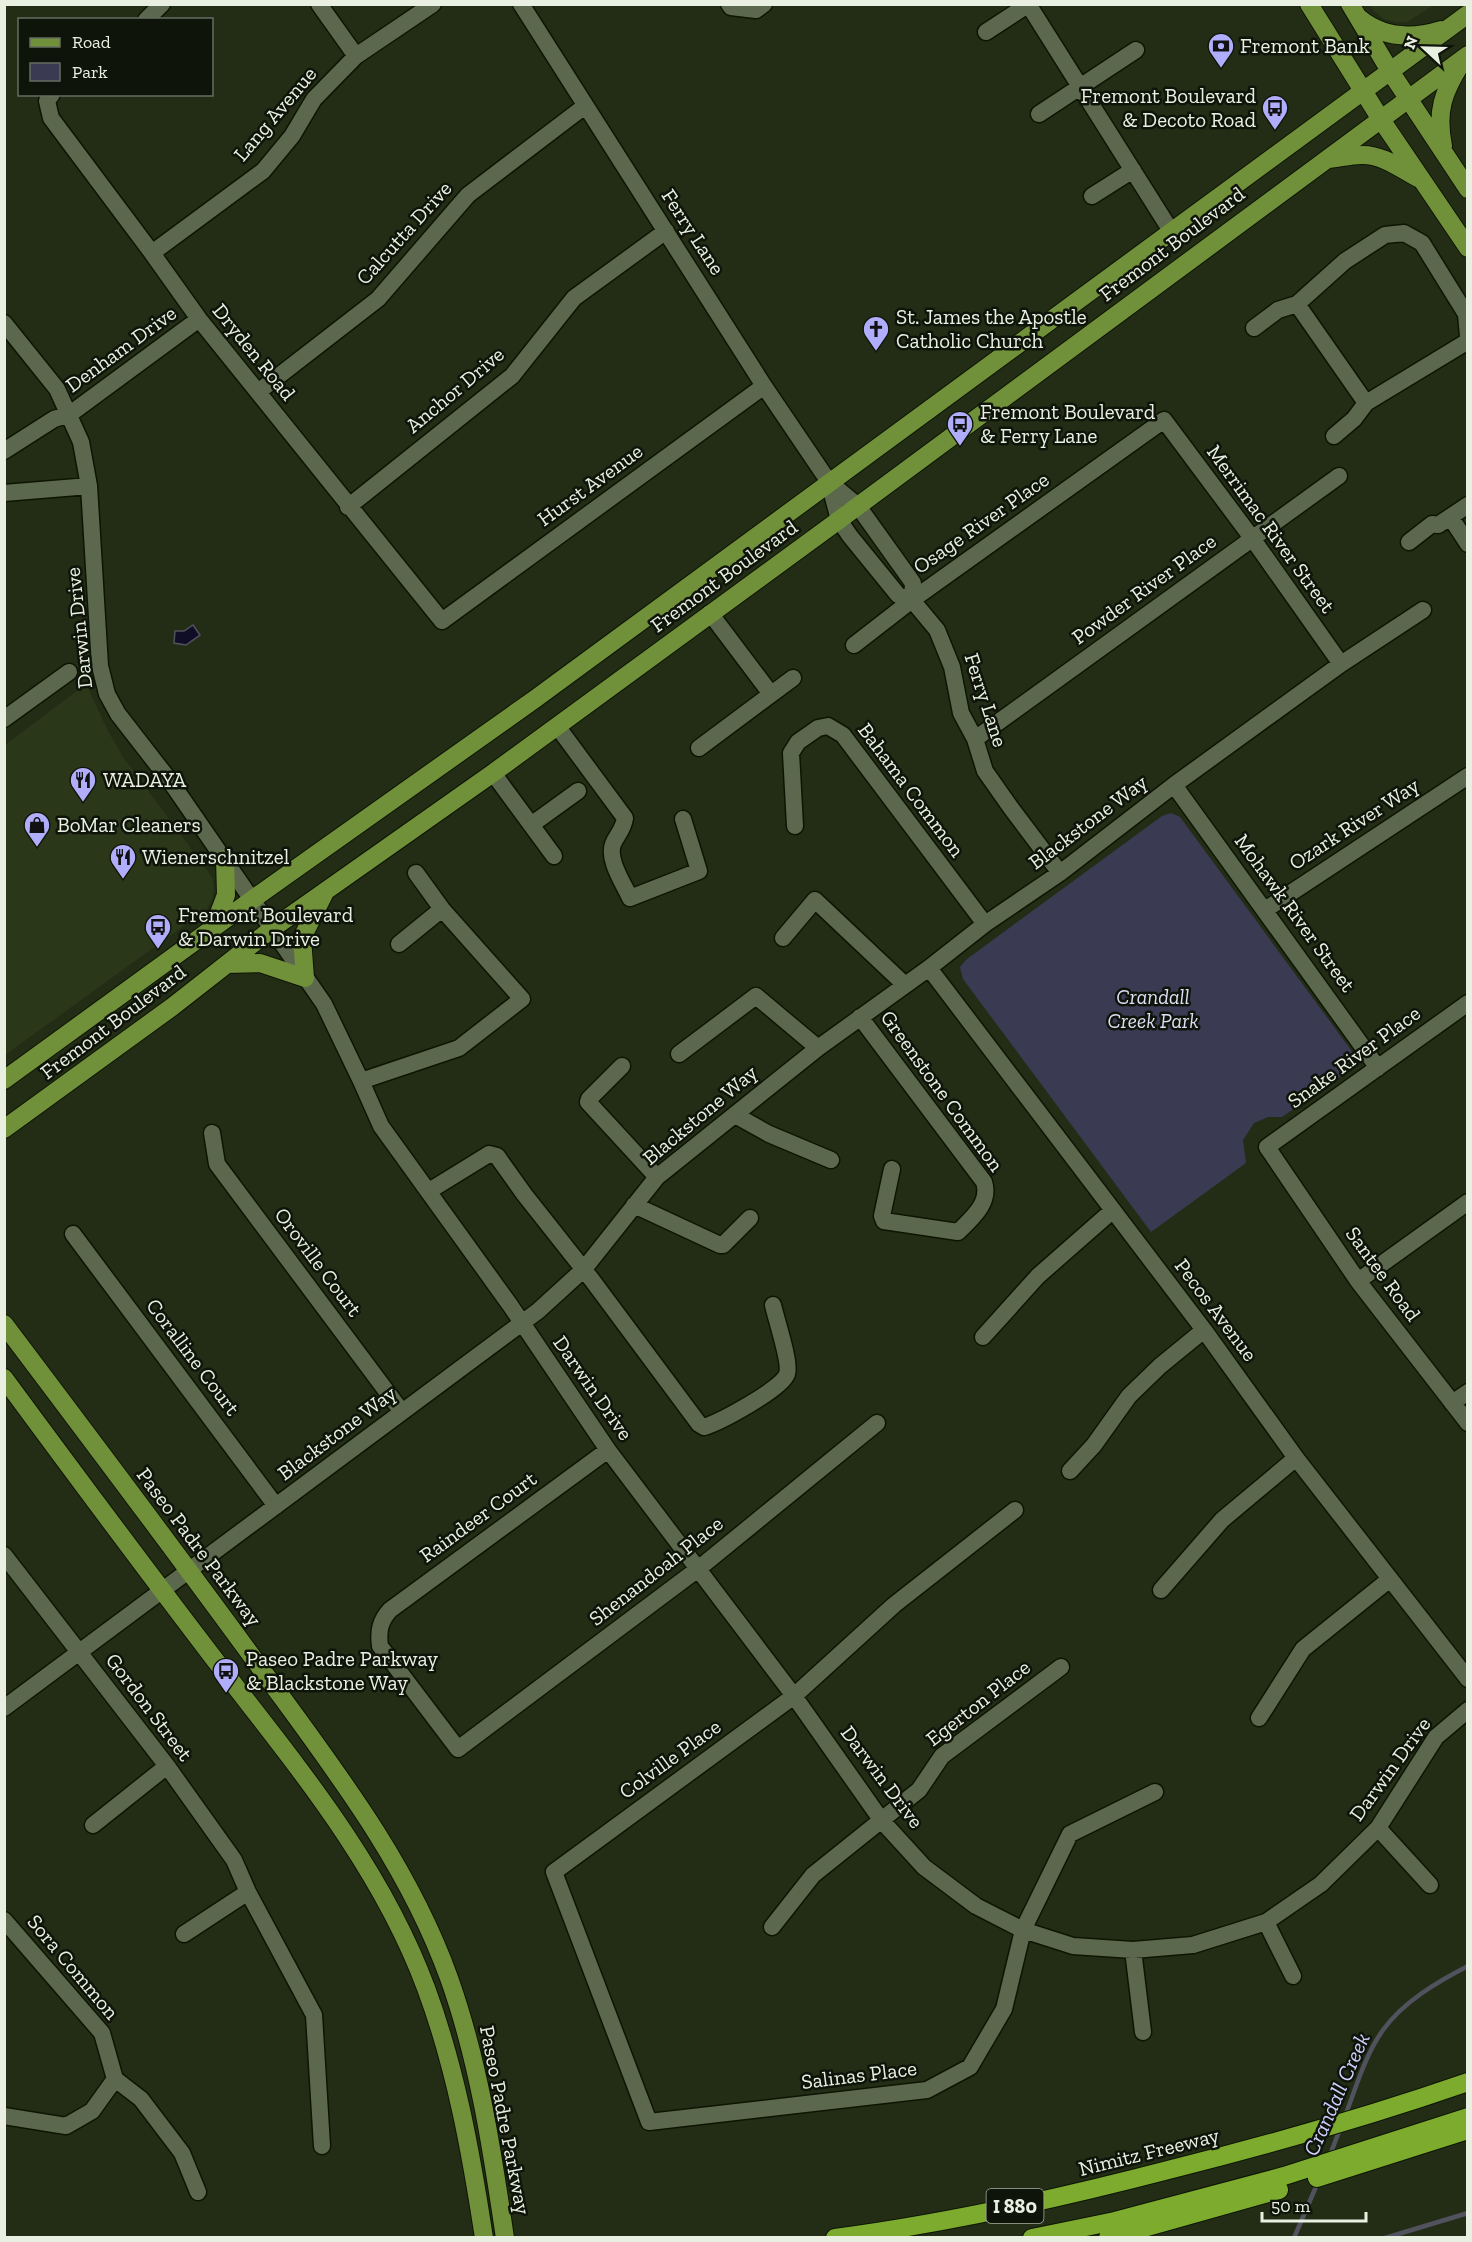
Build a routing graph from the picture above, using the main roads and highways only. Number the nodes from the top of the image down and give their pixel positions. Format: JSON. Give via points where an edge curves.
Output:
{"nodes":[{"id":1,"x":1309,"y":4,"type":"edge"},
{"id":2,"x":1353,"y":10,"type":"edge"},
{"id":3,"x":1467,"y":14,"type":"edge"},
{"id":4,"x":1451,"y":26,"type":"junction"},
{"id":5,"x":1467,"y":56,"type":"edge"},
{"id":6,"x":1390,"y":71,"type":"junction"},
{"id":7,"x":1363,"y":90,"type":"junction"},
{"id":8,"x":1407,"y":99,"type":"junction"},
{"id":9,"x":1380,"y":118,"type":"junction"},
{"id":10,"x":1445,"y":155,"type":"junction"},
{"id":11,"x":1324,"y":160,"type":"junction"},
{"id":12,"x":1421,"y":179,"type":"junction"},
{"id":13,"x":1467,"y":189,"type":"edge"},
{"id":14,"x":1467,"y":248,"type":"edge"},
{"id":15,"x":225,"y":859,"type":"road end"},
{"id":16,"x":326,"y":890,"type":"junction"},
{"id":17,"x":213,"y":928,"type":"junction"},
{"id":18,"x":227,"y":964,"type":"junction"},
{"id":19,"x":4,"y":1080,"type":"edge"},
{"id":20,"x":4,"y":1130,"type":"edge"},
{"id":21,"x":4,"y":1324,"type":"edge"},
{"id":22,"x":4,"y":1378,"type":"edge"},
{"id":23,"x":1467,"y":2082,"type":"edge"},
{"id":24,"x":1467,"y":2117,"type":"edge"},
{"id":25,"x":1467,"y":2130,"type":"edge"},
{"id":26,"x":1376,"y":2154,"type":"junction"},
{"id":27,"x":1285,"y":2182,"type":"junction"},
{"id":28,"x":484,"y":2238,"type":"edge"},
{"id":29,"x":505,"y":2238,"type":"edge"},
{"id":30,"x":835,"y":2238,"type":"edge"},
{"id":31,"x":1032,"y":2238,"type":"edge"},
{"id":32,"x":1108,"y":2238,"type":"edge"}],
"edges":[{"from":1,"to":7,"type":"main road"},
{"from":2,"to":4,"type":"main road","via":[[1378,30],[1405,36],[1422,36]]},
{"from":2,"to":6,"type":"main road"},
{"from":3,"to":4,"type":"main road","name":"Fremont Boulevard"},
{"from":4,"to":6,"type":"main road","name":"Fremont Boulevard"},
{"from":5,"to":8,"type":"main road","name":"Fremont Boulevard"},
{"from":5,"to":10,"type":"main road","via":[[1450,81],[1441,106],[1439,126]]},
{"from":6,"to":7,"type":"main road","name":"Fremont Boulevard"},
{"from":6,"to":8,"type":"main road"},
{"from":7,"to":9,"type":"main road"},
{"from":7,"to":17,"type":"main road","name":"Fremont Boulevard","via":[[535,699]]},
{"from":8,"to":9,"type":"main road","name":"Fremont Boulevard"},
{"from":8,"to":10,"type":"main road"},
{"from":9,"to":11,"type":"main road","name":"Fremont Boulevard"},
{"from":9,"to":12,"type":"main road"},
{"from":10,"to":13,"type":"main road"},
{"from":11,"to":12,"type":"main road","via":[[1371,155]]},
{"from":11,"to":16,"type":"main road","name":"Fremont Boulevard","via":[[839,520]]},
{"from":12,"to":14,"type":"main road"},
{"from":15,"to":17,"type":"main road","via":[[226,895]]},
{"from":16,"to":18,"type":"main road","name":"Fremont Boulevard"},
{"from":16,"to":18,"type":"main road","via":[[302,938],[305,978],[260,963]]},
{"from":17,"to":19,"type":"main road","name":"Fremont Boulevard"},
{"from":18,"to":20,"type":"main road","name":"Fremont Boulevard"},
{"from":21,"to":29,"type":"main road","name":"Paseo Padre Parkway","via":[[355,1796],[391,1853],[421,1910],[449,1977],[470,2045]]},
{"from":22,"to":28,"type":"main road","name":"Paseo Padre Parkway","via":[[332,1813],[367,1867],[396,1920],[447,2051],[465,2126]]},
{"from":23,"to":30,"type":"highway","name":"Nimitz Freeway","number":"I 880","via":[[1306,2134],[1076,2194]]},
{"from":24,"to":26,"type":"highway","number":"I 880"},
{"from":25,"to":26,"type":"highway","number":"I 880"},
{"from":26,"to":27,"type":"highway","number":"I 880"},
{"from":27,"to":31,"type":"highway","number":"I 880"},
{"from":27,"to":32,"type":"highway","number":"I 880"}]}
